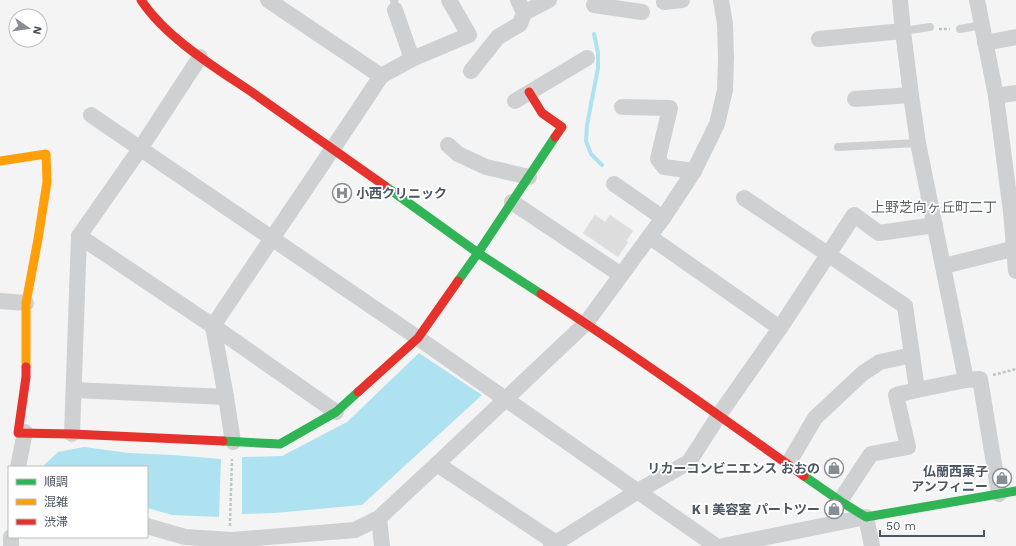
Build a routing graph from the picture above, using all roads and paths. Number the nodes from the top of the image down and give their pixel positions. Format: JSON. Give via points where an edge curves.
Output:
{"nodes":[{"id":1,"x":141,"y":0,"type":"edge"},
{"id":2,"x":268,"y":0,"type":"edge"},
{"id":3,"x":449,"y":0,"type":"edge"},
{"id":4,"x":549,"y":0,"type":"edge"},
{"id":5,"x":682,"y":0,"type":"edge"},
{"id":6,"x":721,"y":0,"type":"edge"},
{"id":7,"x":900,"y":0,"type":"edge"},
{"id":8,"x":977,"y":0,"type":"edge"},
{"id":9,"x":664,"y":2,"type":"dead end"},
{"id":10,"x":395,"y":5,"type":"edge"},
{"id":11,"x":521,"y":6,"type":"edge"},
{"id":12,"x":594,"y":8,"type":"edge"},
{"id":13,"x":642,"y":12,"type":"dead end"},
{"id":14,"x":982,"y":25,"type":"junction"},
{"id":15,"x":930,"y":27,"type":"joint"},
{"id":16,"x":960,"y":29,"type":"joint"},
{"id":17,"x":903,"y":31,"type":"junction"},
{"id":18,"x":468,"y":34,"type":"junction"},
{"id":19,"x":1016,"y":37,"type":"edge"},
{"id":20,"x":819,"y":40,"type":"dead end"},
{"id":21,"x":985,"y":43,"type":"junction"},
{"id":22,"x":484,"y":55,"type":"junction"},
{"id":23,"x":200,"y":58,"type":"junction"},
{"id":24,"x":587,"y":58,"type":"dead end"},
{"id":25,"x":412,"y":60,"type":"junction"},
{"id":26,"x":472,"y":71,"type":"dead end"},
{"id":27,"x":381,"y":76,"type":"junction"},
{"id":28,"x":529,"y":92,"type":"junction"},
{"id":29,"x":1016,"y":93,"type":"edge"},
{"id":30,"x":910,"y":95,"type":"junction"},
{"id":31,"x":996,"y":96,"type":"junction"},
{"id":32,"x":855,"y":100,"type":"dead end"},
{"id":33,"x":514,"y":102,"type":"dead end"},
{"id":34,"x":622,"y":107,"type":"dead end"},
{"id":35,"x":91,"y":115,"type":"dead end"},
{"id":36,"x":918,"y":143,"type":"junction"},
{"id":37,"x":448,"y":145,"type":"dead end"},
{"id":38,"x":838,"y":147,"type":"dead end"},
{"id":39,"x":1009,"y":148,"type":"edge"},
{"id":40,"x":140,"y":149,"type":"junction"},
{"id":41,"x":333,"y":149,"type":"junction"},
{"id":42,"x":0,"y":161,"type":"edge"},
{"id":43,"x":694,"y":171,"type":"junction"},
{"id":44,"x":529,"y":177,"type":"junction"},
{"id":45,"x":614,"y":184,"type":"dead end"},
{"id":46,"x":744,"y":198,"type":"dead end"},
{"id":47,"x":512,"y":202,"type":"junction"},
{"id":48,"x":1014,"y":212,"type":"edge"},
{"id":49,"x":663,"y":218,"type":"junction"},
{"id":50,"x":935,"y":225,"type":"junction"},
{"id":51,"x":572,"y":234,"type":"dead end"},
{"id":52,"x":79,"y":236,"type":"junction"},
{"id":53,"x":650,"y":237,"type":"junction"},
{"id":54,"x":271,"y":238,"type":"junction"},
{"id":55,"x":1015,"y":248,"type":"edge"},
{"id":56,"x":478,"y":253,"type":"junction"},
{"id":57,"x":829,"y":254,"type":"junction"},
{"id":58,"x":944,"y":266,"type":"junction"},
{"id":59,"x":1016,"y":271,"type":"edge"},
{"id":60,"x":623,"y":272,"type":"junction"},
{"id":61,"x":0,"y":301,"type":"edge"},
{"id":62,"x":26,"y":303,"type":"junction"},
{"id":63,"x":586,"y":323,"type":"junction"},
{"id":64,"x":213,"y":326,"type":"junction"},
{"id":65,"x":780,"y":328,"type":"junction"},
{"id":66,"x":418,"y":338,"type":"junction"},
{"id":67,"x":912,"y":355,"type":"junction"},
{"id":68,"x":1016,"y":369,"type":"edge"},
{"id":69,"x":973,"y":379,"type":"junction"},
{"id":70,"x":74,"y":390,"type":"junction"},
{"id":71,"x":916,"y":390,"type":"junction"},
{"id":72,"x":226,"y":397,"type":"junction"},
{"id":73,"x":507,"y":399,"type":"junction"},
{"id":74,"x":336,"y":412,"type":"junction"},
{"id":75,"x":719,"y":415,"type":"junction"},
{"id":76,"x":21,"y":433,"type":"junction"},
{"id":77,"x":72,"y":434,"type":"junction"},
{"id":78,"x":232,"y":442,"type":"junction"},
{"id":79,"x":232,"y":459,"type":"dead end"},
{"id":80,"x":437,"y":464,"type":"junction"},
{"id":81,"x":788,"y":464,"type":"junction"},
{"id":82,"x":18,"y":466,"type":"edge"},
{"id":83,"x":638,"y":491,"type":"junction"},
{"id":84,"x":1016,"y":491,"type":"edge"},
{"id":85,"x":999,"y":494,"type":"junction"},
{"id":86,"x":840,"y":500,"type":"junction"},
{"id":87,"x":866,"y":517,"type":"junction"},
{"id":88,"x":379,"y":518,"type":"junction"},
{"id":89,"x":148,"y":526,"type":"edge"},
{"id":90,"x":232,"y":543,"type":"edge"},
{"id":91,"x":553,"y":544,"type":"edge"},
{"id":92,"x":382,"y":546,"type":"edge"},
{"id":93,"x":716,"y":546,"type":"edge"},
{"id":94,"x":723,"y":546,"type":"edge"},
{"id":95,"x":872,"y":546,"type":"edge"}],
"edges":[{"from":1,"to":23,"type":"street","via":[[166,29]]},
{"from":2,"to":27,"type":"street"},
{"from":3,"to":18,"type":"street"},
{"from":4,"to":11,"type":"street"},
{"from":5,"to":9,"type":"street"},
{"from":6,"to":43,"type":"street","via":[[726,38],[725,90],[717,124]]},
{"from":7,"to":17,"type":"street"},
{"from":8,"to":14,"type":"street"},
{"from":10,"to":25,"type":"street"},
{"from":11,"to":22,"type":"street","via":[[520,24],[498,37]]},
{"from":12,"to":13,"type":"street"},
{"from":14,"to":16,"type":"lane"},
{"from":14,"to":21,"type":"street"},
{"from":15,"to":16,"type":"path","via":[[934,30]]},
{"from":15,"to":17,"type":"lane"},
{"from":17,"to":20,"type":"street"},
{"from":17,"to":30,"type":"street"},
{"from":18,"to":22,"type":"street"},
{"from":18,"to":25,"type":"street"},
{"from":19,"to":21,"type":"street"},
{"from":21,"to":31,"type":"street"},
{"from":22,"to":26,"type":"street"},
{"from":23,"to":40,"type":"street"},
{"from":23,"to":41,"type":"street"},
{"from":24,"to":28,"type":"street"},
{"from":25,"to":27,"type":"street"},
{"from":27,"to":41,"type":"street"},
{"from":28,"to":33,"type":"street"},
{"from":28,"to":44,"type":"street","via":[[542,113],[562,127]]},
{"from":29,"to":31,"type":"street"},
{"from":30,"to":32,"type":"street"},
{"from":30,"to":36,"type":"street"},
{"from":31,"to":39,"type":"street"},
{"from":34,"to":43,"type":"street","via":[[670,108],[658,159],[664,167]]},
{"from":35,"to":40,"type":"street"},
{"from":36,"to":38,"type":"lane"},
{"from":36,"to":50,"type":"street"},
{"from":37,"to":44,"type":"street","via":[[458,154],[486,167]]},
{"from":39,"to":48,"type":"street"},
{"from":40,"to":52,"type":"street"},
{"from":40,"to":54,"type":"street"},
{"from":41,"to":54,"type":"street"},
{"from":41,"to":56,"type":"street"},
{"from":42,"to":62,"type":"street","via":[[46,154],[47,182]]},
{"from":43,"to":49,"type":"street"},
{"from":44,"to":47,"type":"street"},
{"from":45,"to":49,"type":"street"},
{"from":46,"to":57,"type":"street"},
{"from":47,"to":56,"type":"street"},
{"from":47,"to":60,"type":"street"},
{"from":48,"to":55,"type":"street"},
{"from":49,"to":53,"type":"street"},
{"from":50,"to":57,"type":"street","via":[[879,233],[854,215]]},
{"from":50,"to":58,"type":"street"},
{"from":51,"to":60,"type":"lane"},
{"from":52,"to":64,"type":"street"},
{"from":52,"to":70,"type":"street"},
{"from":53,"to":60,"type":"street"},
{"from":53,"to":65,"type":"street"},
{"from":54,"to":64,"type":"street"},
{"from":54,"to":66,"type":"street"},
{"from":55,"to":58,"type":"street"},
{"from":55,"to":59,"type":"street"},
{"from":56,"to":63,"type":"street"},
{"from":56,"to":66,"type":"street"},
{"from":57,"to":65,"type":"street"},
{"from":57,"to":67,"type":"street","via":[[905,306]]},
{"from":58,"to":69,"type":"street"},
{"from":60,"to":63,"type":"street"},
{"from":61,"to":62,"type":"street"},
{"from":62,"to":76,"type":"street","via":[[26,377]]},
{"from":63,"to":73,"type":"street"},
{"from":63,"to":75,"type":"street"},
{"from":64,"to":72,"type":"street"},
{"from":64,"to":74,"type":"street"},
{"from":65,"to":75,"type":"street"},
{"from":66,"to":73,"type":"street"},
{"from":66,"to":74,"type":"street"},
{"from":67,"to":71,"type":"street"},
{"from":67,"to":81,"type":"street","via":[[880,362],[863,373],[815,418]]},
{"from":68,"to":69,"type":"path"},
{"from":69,"to":71,"type":"street"},
{"from":69,"to":85,"type":"street"},
{"from":70,"to":72,"type":"street"},
{"from":70,"to":77,"type":"street"},
{"from":71,"to":86,"type":"street","via":[[896,395],[908,447],[871,454]]},
{"from":72,"to":78,"type":"street"},
{"from":73,"to":80,"type":"street"},
{"from":73,"to":83,"type":"street"},
{"from":74,"to":78,"type":"street","via":[[280,444]]},
{"from":75,"to":81,"type":"street"},
{"from":75,"to":83,"type":"street","via":[[689,462]]},
{"from":76,"to":77,"type":"street"},
{"from":76,"to":82,"type":"street"},
{"from":77,"to":78,"type":"street"},
{"from":79,"to":90,"type":"path"},
{"from":80,"to":88,"type":"street"},
{"from":80,"to":91,"type":"street"},
{"from":81,"to":86,"type":"street"},
{"from":83,"to":91,"type":"street"},
{"from":83,"to":93,"type":"street"},
{"from":84,"to":85,"type":"street"},
{"from":85,"to":87,"type":"street"},
{"from":86,"to":87,"type":"street"},
{"from":87,"to":94,"type":"street"},
{"from":87,"to":95,"type":"street"},
{"from":88,"to":90,"type":"street","via":[[355,530]]},
{"from":88,"to":92,"type":"street"},
{"from":89,"to":90,"type":"street","via":[[185,537]]}]}
